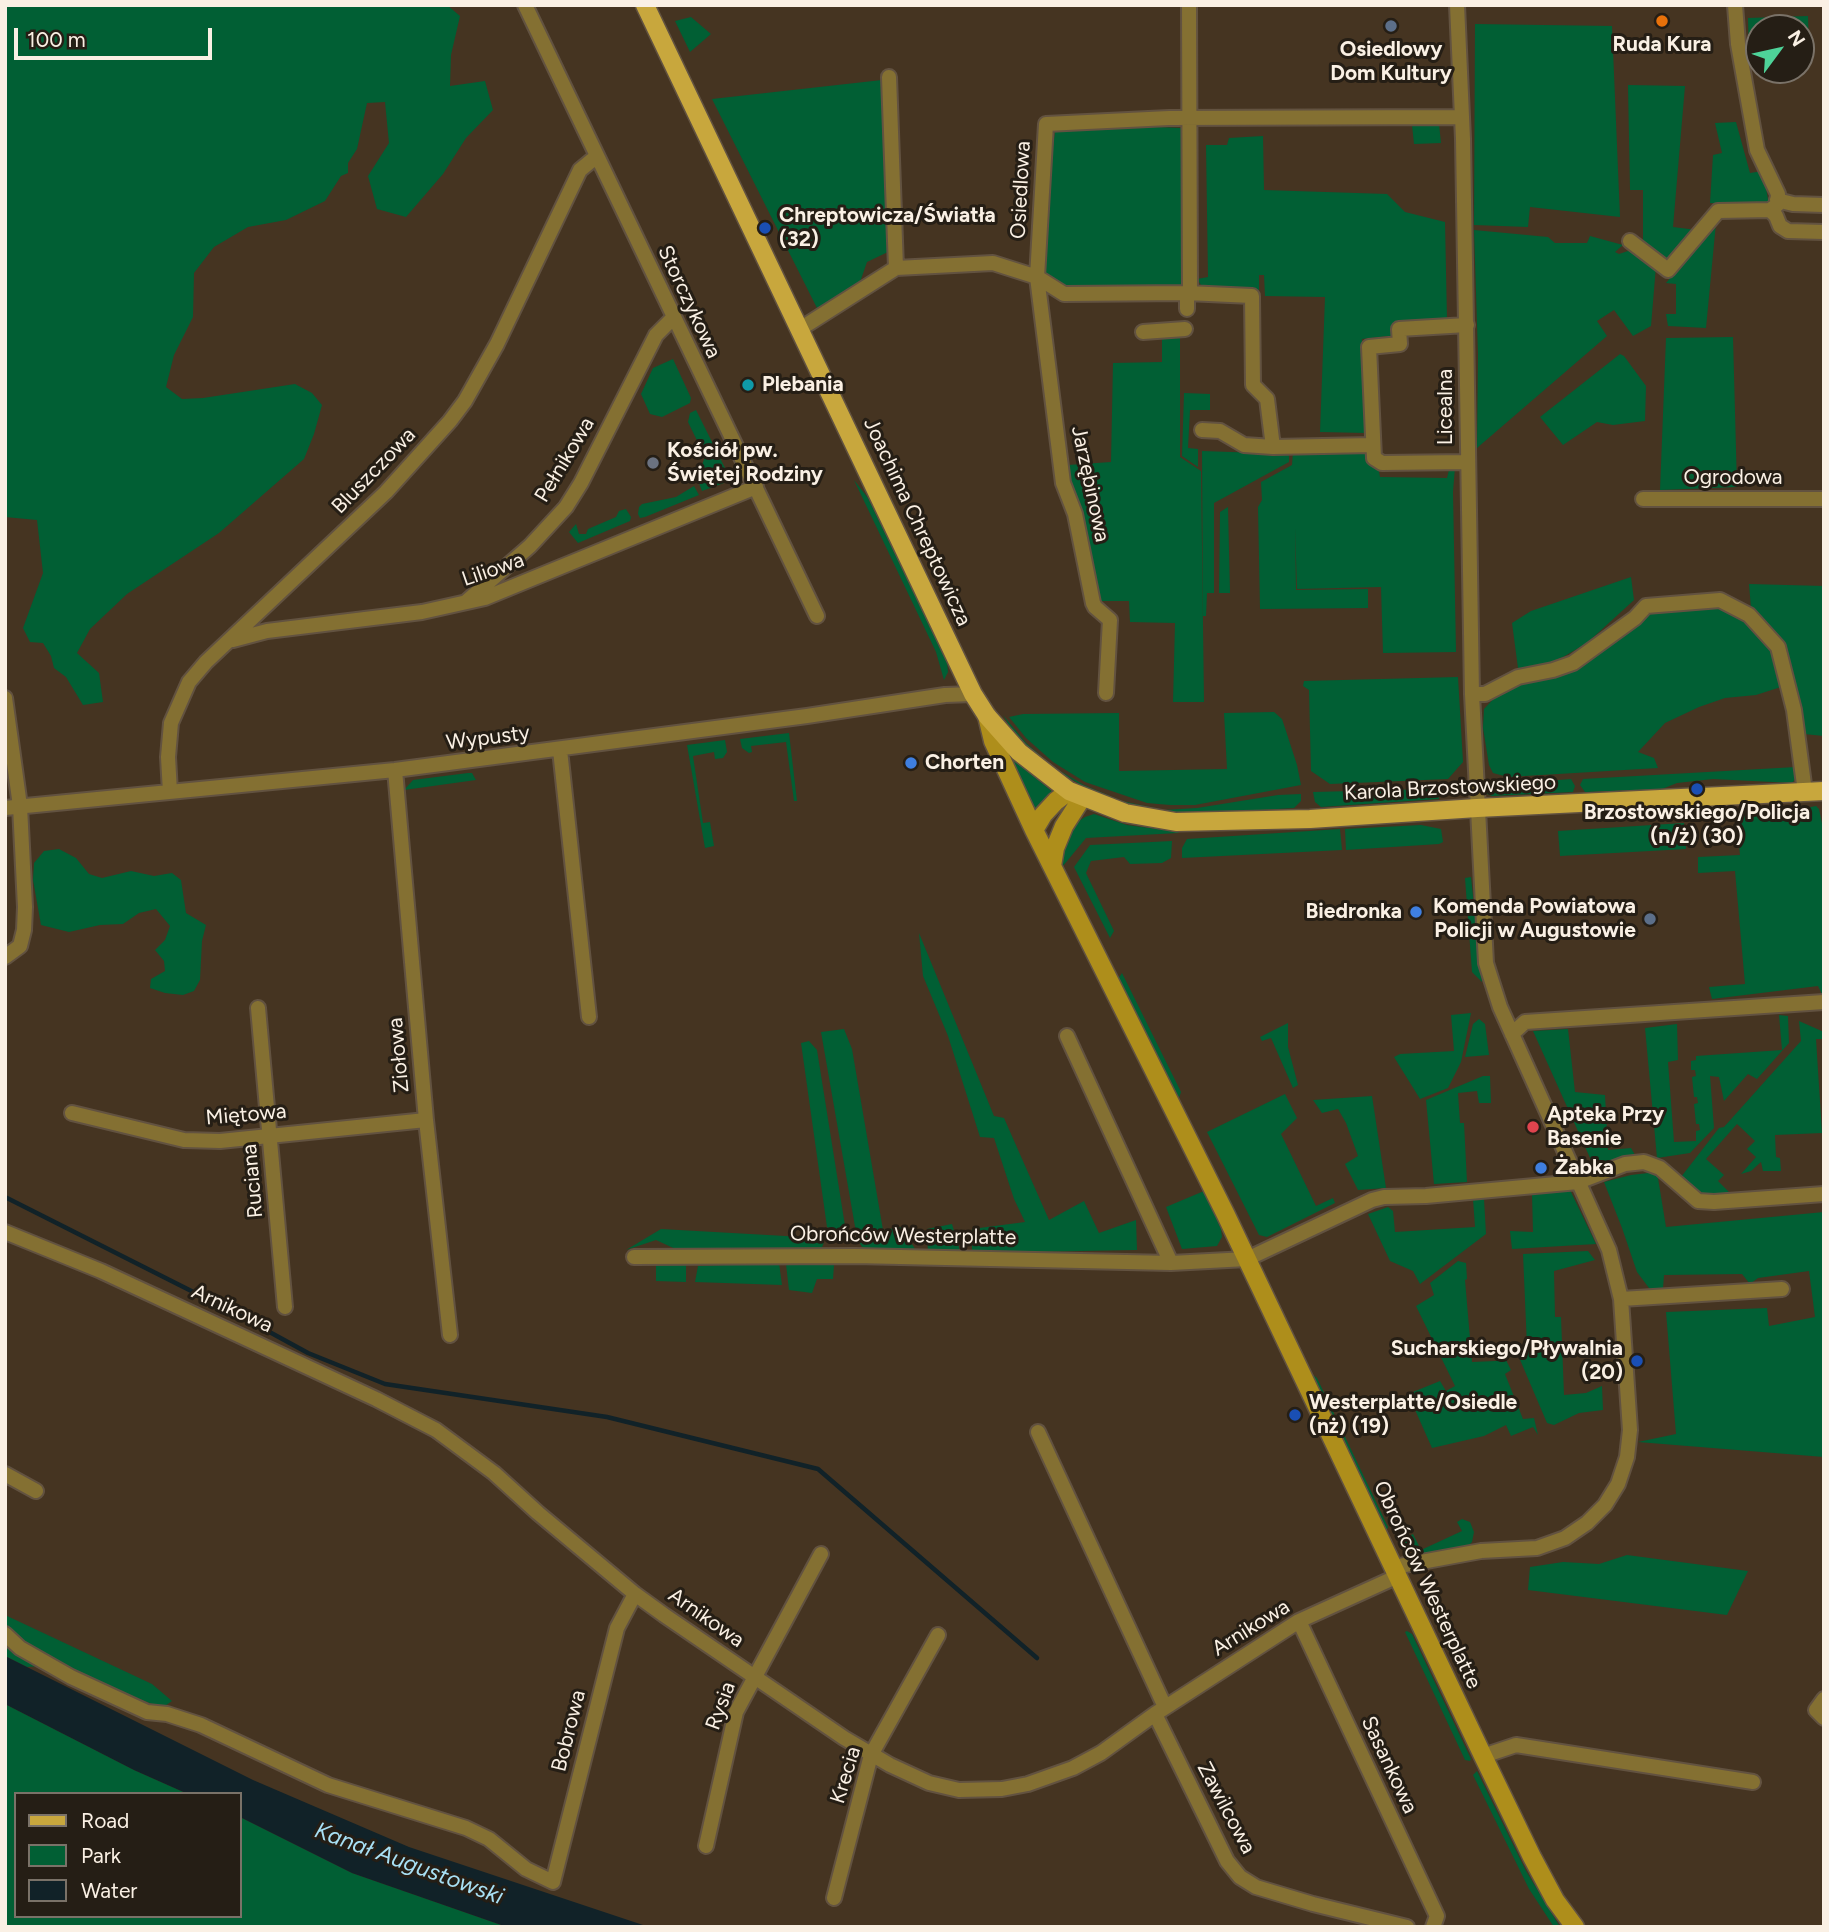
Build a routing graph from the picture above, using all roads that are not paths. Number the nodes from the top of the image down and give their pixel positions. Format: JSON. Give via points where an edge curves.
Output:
{"nodes":[{"id":1,"x":525,"y":5,"type":"edge"},
{"id":2,"x":645,"y":5,"type":"edge"},
{"id":3,"x":1189,"y":5,"type":"edge"},
{"id":4,"x":1457,"y":5,"type":"edge"},
{"id":5,"x":1735,"y":5,"type":"edge"},
{"id":6,"x":888,"y":76,"type":"dead end"},
{"id":7,"x":1462,"y":117,"type":"junction"},
{"id":8,"x":1190,"y":119,"type":"junction"},
{"id":9,"x":597,"y":156,"type":"junction"},
{"id":10,"x":1775,"y":205,"type":"junction"},
{"id":11,"x":1824,"y":205,"type":"edge"},
{"id":12,"x":1824,"y":232,"type":"edge"},
{"id":13,"x":1630,"y":241,"type":"dead end"},
{"id":14,"x":896,"y":268,"type":"junction"},
{"id":15,"x":1037,"y":277,"type":"junction"},
{"id":16,"x":1188,"y":293,"type":"junction"},
{"id":17,"x":1187,"y":309,"type":"dead end"},
{"id":18,"x":673,"y":318,"type":"junction"},
{"id":19,"x":1467,"y":325,"type":"junction"},
{"id":20,"x":800,"y":328,"type":"junction"},
{"id":21,"x":1185,"y":329,"type":"dead end"},
{"id":22,"x":1143,"y":332,"type":"dead end"},
{"id":23,"x":1202,"y":430,"type":"dead end"},
{"id":24,"x":1373,"y":445,"type":"junction"},
{"id":25,"x":1273,"y":447,"type":"junction"},
{"id":26,"x":1467,"y":462,"type":"junction"},
{"id":27,"x":756,"y":487,"type":"junction"},
{"id":28,"x":1643,"y":499,"type":"dead end"},
{"id":29,"x":1824,"y":499,"type":"edge"},
{"id":30,"x":526,"y":550,"type":"junction"},
{"id":31,"x":541,"y":576,"type":"junction"},
{"id":32,"x":466,"y":602,"type":"junction"},
{"id":33,"x":817,"y":616,"type":"dead end"},
{"id":34,"x":229,"y":641,"type":"junction"},
{"id":35,"x":1106,"y":693,"type":"dead end"},
{"id":36,"x":974,"y":694,"type":"junction"},
{"id":37,"x":1472,"y":694,"type":"junction"},
{"id":38,"x":5,"y":698,"type":"edge"},
{"id":39,"x":987,"y":716,"type":"junction"},
{"id":40,"x":560,"y":750,"type":"junction"},
{"id":41,"x":395,"y":770,"type":"junction"},
{"id":42,"x":1824,"y":791,"type":"edge"},
{"id":43,"x":170,"y":792,"type":"junction"},
{"id":44,"x":1805,"y":792,"type":"junction"},
{"id":45,"x":1075,"y":795,"type":"junction"},
{"id":46,"x":13,"y":807,"type":"edge"},
{"id":47,"x":1477,"y":808,"type":"junction"},
{"id":48,"x":1034,"y":830,"type":"junction"},
{"id":49,"x":1052,"y":866,"type":"junction"},
{"id":50,"x":5,"y":957,"type":"edge"},
{"id":51,"x":1824,"y":1002,"type":"edge"},
{"id":52,"x":258,"y":1008,"type":"dead end"},
{"id":53,"x":589,"y":1017,"type":"dead end"},
{"id":54,"x":1512,"y":1034,"type":"junction"},
{"id":55,"x":1067,"y":1035,"type":"dead end"},
{"id":56,"x":72,"y":1113,"type":"dead end"},
{"id":57,"x":426,"y":1120,"type":"junction"},
{"id":58,"x":269,"y":1135,"type":"junction"},
{"id":59,"x":1578,"y":1182,"type":"junction"},
{"id":60,"x":1824,"y":1194,"type":"edge"},
{"id":61,"x":5,"y":1232,"type":"edge"},
{"id":62,"x":634,"y":1256,"type":"dead end"},
{"id":63,"x":1247,"y":1259,"type":"junction"},
{"id":64,"x":1171,"y":1263,"type":"junction"},
{"id":65,"x":1782,"y":1289,"type":"dead end"},
{"id":66,"x":1621,"y":1299,"type":"junction"},
{"id":67,"x":285,"y":1307,"type":"dead end"},
{"id":68,"x":450,"y":1335,"type":"dead end"},
{"id":69,"x":1038,"y":1432,"type":"dead end"},
{"id":70,"x":5,"y":1474,"type":"edge"},
{"id":71,"x":36,"y":1491,"type":"dead end"},
{"id":72,"x":821,"y":1554,"type":"dead end"},
{"id":73,"x":1396,"y":1572,"type":"junction"},
{"id":74,"x":635,"y":1594,"type":"junction"},
{"id":75,"x":1299,"y":1621,"type":"junction"},
{"id":76,"x":5,"y":1634,"type":"edge"},
{"id":77,"x":938,"y":1635,"type":"dead end"},
{"id":78,"x":754,"y":1677,"type":"junction"},
{"id":79,"x":1824,"y":1699,"type":"edge"},
{"id":80,"x":1160,"y":1711,"type":"junction"},
{"id":81,"x":1824,"y":1718,"type":"edge"},
{"id":82,"x":871,"y":1755,"type":"junction"},
{"id":83,"x":1483,"y":1756,"type":"junction"},
{"id":84,"x":1754,"y":1782,"type":"dead end"},
{"id":85,"x":706,"y":1846,"type":"dead end"},
{"id":86,"x":834,"y":1898,"type":"dead end"},
{"id":87,"x":1408,"y":1927,"type":"edge"},
{"id":88,"x":1433,"y":1927,"type":"edge"},
{"id":89,"x":1575,"y":1927,"type":"edge"}],
"edges":[{"from":1,"to":9,"type":"street","name":"Storczykowa"},
{"from":2,"to":20,"type":"main road","name":"Joachima Chreptowicza"},
{"from":3,"to":8,"type":"street"},
{"from":4,"to":7,"type":"street","name":"Licealna"},
{"from":5,"to":10,"type":"street","via":[[1757,150],[1778,194]]},
{"from":6,"to":14,"type":"street"},
{"from":7,"to":8,"type":"street","name":"Osiedlowa"},
{"from":7,"to":19,"type":"street","name":"Licealna"},
{"from":8,"to":15,"type":"street","name":"Osiedlowa","via":[[1046,124]]},
{"from":8,"to":16,"type":"street"},
{"from":9,"to":18,"type":"street","name":"Storczykowa"},
{"from":9,"to":34,"type":"street","name":"Bluszczowa","via":[[580,170],[497,344],[450,421],[386,492]]},
{"from":10,"to":11,"type":"street"},
{"from":10,"to":12,"type":"street","via":[[1780,226],[1788,231]]},
{"from":10,"to":13,"type":"street","via":[[1718,211],[1668,270]]},
{"from":14,"to":15,"type":"street","via":[[993,263]]},
{"from":14,"to":20,"type":"street"},
{"from":15,"to":16,"type":"street","via":[[1064,294]]},
{"from":15,"to":35,"type":"street","name":"Jarzębinowa","via":[[1063,483],[1075,514],[1094,607],[1110,620]]},
{"from":16,"to":17,"type":"street"},
{"from":16,"to":25,"type":"street","via":[[1258,296],[1253,385],[1267,399]]},
{"from":18,"to":27,"type":"street","name":"Storczykowa"},
{"from":18,"to":30,"type":"street","name":"Pełnikowa","via":[[656,335],[571,499]]},
{"from":19,"to":24,"type":"street","via":[[1399,329],[1400,344],[1368,347]]},
{"from":19,"to":26,"type":"street","name":"Licealna"},
{"from":20,"to":36,"type":"main road","name":"Joachima Chreptowicza"},
{"from":21,"to":22,"type":"street"},
{"from":23,"to":25,"type":"street","via":[[1220,431],[1244,445]]},
{"from":24,"to":25,"type":"street"},
{"from":24,"to":26,"type":"street","via":[[1374,458],[1382,463]]},
{"from":26,"to":37,"type":"street","name":"Licealna"},
{"from":27,"to":31,"type":"street","name":"Liliowa"},
{"from":27,"to":33,"type":"street","name":"Storczykowa"},
{"from":28,"to":29,"type":"street","name":"Ogrodowa"},
{"from":30,"to":31,"type":"street"},
{"from":30,"to":32,"type":"street","name":"Pełnikowa"},
{"from":31,"to":32,"type":"street","name":"Liliowa"},
{"from":32,"to":34,"type":"street","name":"Liliowa","via":[[422,612],[267,631]]},
{"from":34,"to":43,"type":"street","name":"Bluszczowa","via":[[189,682],[171,723]]},
{"from":36,"to":39,"type":"main road","name":"Joachima Chreptowicza"},
{"from":36,"to":40,"type":"street","name":"Wypusty"},
{"from":37,"to":44,"type":"street","via":[[1485,694],[1518,677],[1573,663],[1646,606],[1720,600],[1749,615],[1778,647],[1794,710]]},
{"from":37,"to":47,"type":"street","name":"Licealna"},
{"from":38,"to":46,"type":"street"},
{"from":39,"to":45,"type":"main road","name":"Joachima Chreptowicza","via":[[1019,752]]},
{"from":39,"to":48,"type":"main road","name":"Obrońców Westerplatte","via":[[993,741]]},
{"from":40,"to":41,"type":"street","name":"Wypusty"},
{"from":40,"to":53,"type":"street"},
{"from":41,"to":43,"type":"street","name":"Wypusty"},
{"from":41,"to":57,"type":"street","name":"Ziołowa"},
{"from":42,"to":44,"type":"main road","name":"Karola Brzostowskiego"},
{"from":43,"to":46,"type":"street","name":"Wypusty"},
{"from":44,"to":47,"type":"main road","name":"Karola Brzostowskiego"},
{"from":45,"to":47,"type":"main road","name":"Karola Brzostowskiego","via":[[1125,813],[1176,822]]},
{"from":45,"to":48,"type":"main road","via":[[1056,801]]},
{"from":45,"to":49,"type":"main road"},
{"from":46,"to":50,"type":"street","via":[[24,930],[20,946]]},
{"from":47,"to":54,"type":"street","name":"Licealna","via":[[1486,963]]},
{"from":48,"to":49,"type":"main road","name":"Obrońców Westerplatte"},
{"from":49,"to":63,"type":"main road","name":"Obrońców Westerplatte"},
{"from":51,"to":54,"type":"street","via":[[1525,1021]]},
{"from":52,"to":58,"type":"street","name":"Ruciana"},
{"from":54,"to":59,"type":"street","name":"Licealna"},
{"from":55,"to":64,"type":"street"},
{"from":56,"to":58,"type":"street","name":"Miętowa","via":[[184,1140]]},
{"from":57,"to":58,"type":"street","name":"Miętowa"},
{"from":57,"to":68,"type":"street","name":"Ziołowa"},
{"from":58,"to":67,"type":"street","name":"Ruciana"},
{"from":59,"to":60,"type":"street","name":"Obrońców Westerplatte","via":[[1625,1164],[1644,1162],[1660,1168],[1698,1201]]},
{"from":59,"to":63,"type":"street","name":"Obrońców Westerplatte","via":[[1384,1197]]},
{"from":59,"to":66,"type":"street","name":"Licealna","via":[[1609,1250]]},
{"from":61,"to":74,"type":"street","name":"Arnikowa","via":[[113,1276],[436,1430],[494,1473]]},
{"from":62,"to":64,"type":"street","name":"Obrońców Westerplatte"},
{"from":63,"to":64,"type":"street","name":"Obrońców Westerplatte"},
{"from":63,"to":73,"type":"main road","name":"Obrońców Westerplatte"},
{"from":65,"to":66,"type":"street"},
{"from":66,"to":73,"type":"street","name":"Arnikowa","via":[[1630,1430],[1618,1484],[1605,1505],[1565,1538],[1537,1548],[1481,1551]]},
{"from":69,"to":80,"type":"street","name":"Zawilcowa"},
{"from":70,"to":71,"type":"street"},
{"from":72,"to":78,"type":"street","name":"Rysia"},
{"from":73,"to":75,"type":"street","name":"Arnikowa"},
{"from":73,"to":83,"type":"main road","name":"Obrońców Westerplatte"},
{"from":74,"to":76,"type":"street","name":"Bobrowa","via":[[617,1628],[553,1882],[466,1828],[328,1784],[201,1725],[147,1712],[71,1677],[20,1648]]},
{"from":74,"to":78,"type":"street","name":"Arnikowa"},
{"from":75,"to":80,"type":"street","name":"Arnikowa"},
{"from":75,"to":88,"type":"street","name":"Sasankowa","via":[[1437,1916]]},
{"from":77,"to":82,"type":"street","name":"Krecia"},
{"from":78,"to":82,"type":"street","name":"Arnikowa"},
{"from":78,"to":85,"type":"street","name":"Rysia","via":[[736,1712]]},
{"from":79,"to":81,"type":"street","via":[[1816,1710]]},
{"from":80,"to":82,"type":"street","name":"Arnikowa","via":[[1073,1769],[1002,1789],[959,1790],[929,1783]]},
{"from":80,"to":87,"type":"street","name":"Zawilcowa","via":[[1227,1861],[1240,1877],[1302,1900]]},
{"from":82,"to":86,"type":"street","name":"Krecia"},
{"from":83,"to":84,"type":"street","via":[[1516,1745]]},
{"from":83,"to":89,"type":"main road","name":"Obrońców Westerplatte","via":[[1555,1900]]}]}
